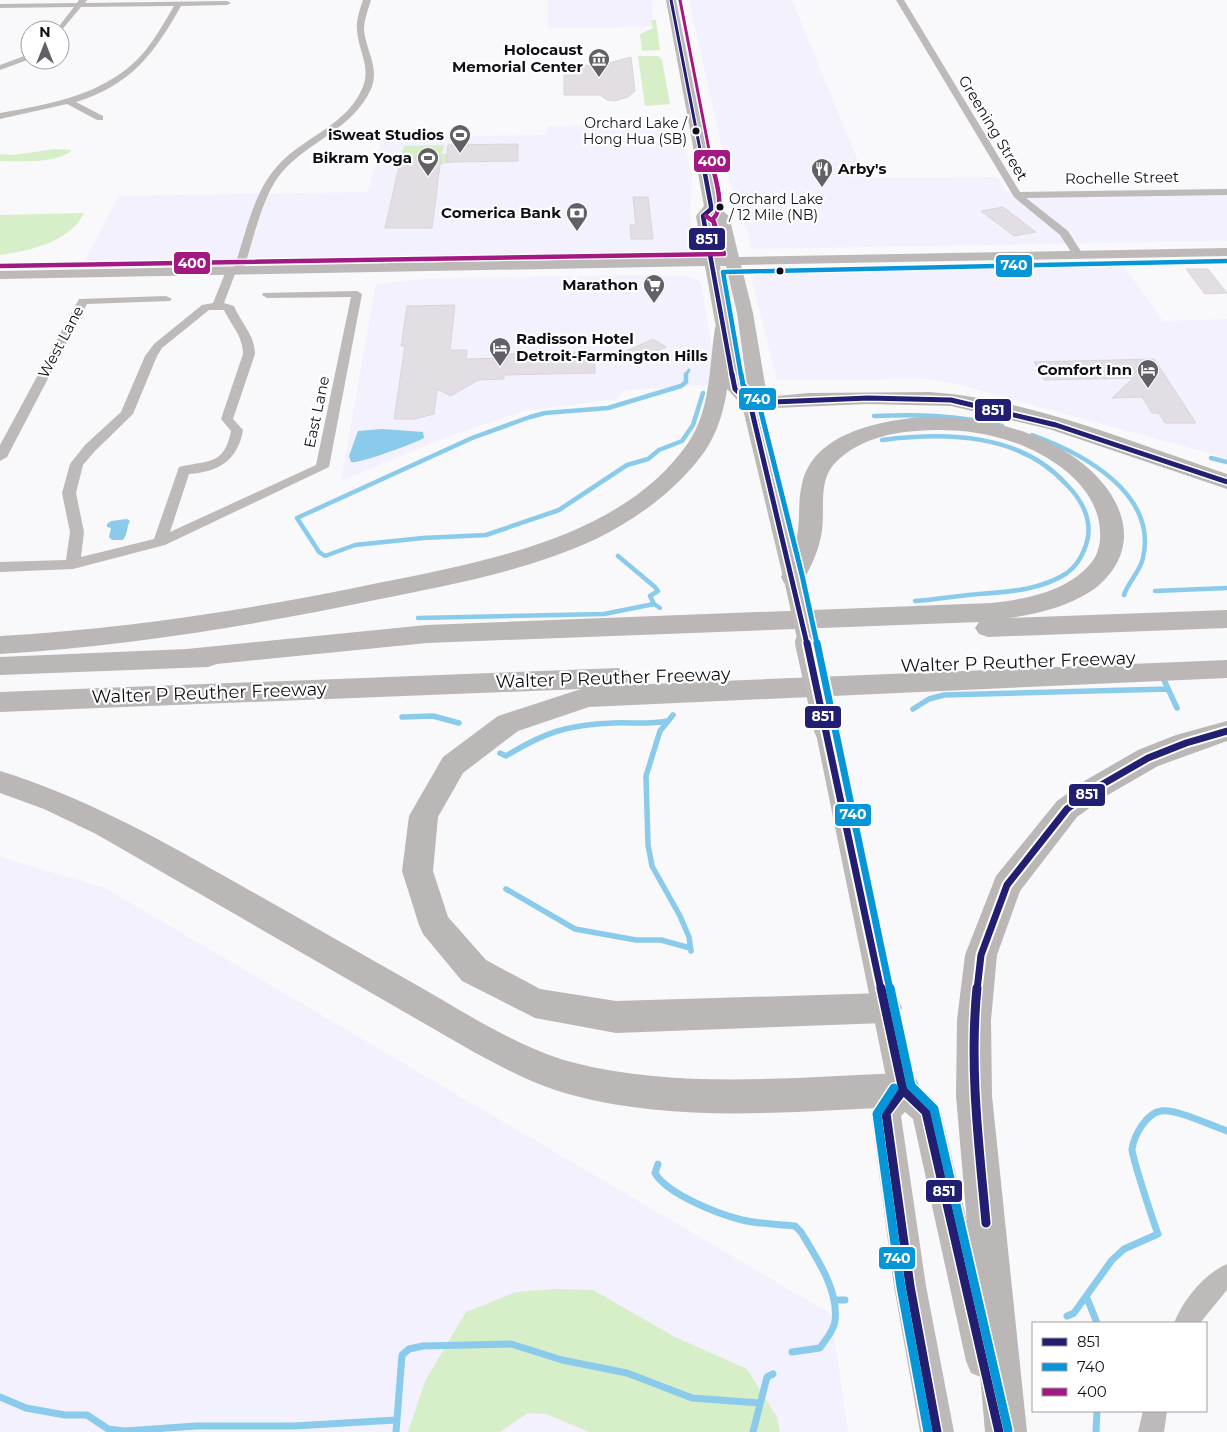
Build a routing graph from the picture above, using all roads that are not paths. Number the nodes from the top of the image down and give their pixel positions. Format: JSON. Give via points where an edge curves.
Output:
{"nodes":[{"id":1,"x":367,"y":0,"type":"edge"},
{"id":2,"x":671,"y":0,"type":"edge"},
{"id":3,"x":900,"y":0,"type":"edge"},
{"id":4,"x":82,"y":2,"type":"edge"},
{"id":5,"x":180,"y":2,"type":"edge"},
{"id":6,"x":227,"y":3,"type":"dead end"},
{"id":7,"x":0,"y":6,"type":"edge"},
{"id":8,"x":68,"y":20,"type":"edge"},
{"id":9,"x":20,"y":60,"type":"edge"},
{"id":10,"x":0,"y":68,"type":"edge"},
{"id":11,"x":68,"y":101,"type":"junction"},
{"id":12,"x":0,"y":116,"type":"edge"},
{"id":13,"x":100,"y":118,"type":"dead end"},
{"id":14,"x":1227,"y":192,"type":"edge"},
{"id":15,"x":1017,"y":195,"type":"junction"},
{"id":16,"x":711,"y":210,"type":"junction"},
{"id":17,"x":1227,"y":252,"type":"edge"},
{"id":18,"x":1079,"y":256,"type":"junction"},
{"id":19,"x":713,"y":263,"type":"junction"},
{"id":20,"x":735,"y":263,"type":"junction"},
{"id":21,"x":235,"y":271,"type":"junction"},
{"id":22,"x":0,"y":276,"type":"edge"},
{"id":23,"x":267,"y":295,"type":"dead end"},
{"id":24,"x":166,"y":299,"type":"dead end"},
{"id":25,"x":218,"y":305,"type":"junction"},
{"id":26,"x":725,"y":328,"type":"junction"},
{"id":27,"x":750,"y":403,"type":"junction"},
{"id":28,"x":0,"y":457,"type":"edge"},
{"id":29,"x":1227,"y":482,"type":"edge"},
{"id":30,"x":160,"y":542,"type":"junction"},
{"id":31,"x":73,"y":564,"type":"junction"},
{"id":32,"x":0,"y":568,"type":"edge"},
{"id":33,"x":793,"y":577,"type":"junction"},
{"id":34,"x":1227,"y":619,"type":"edge"},
{"id":35,"x":0,"y":645,"type":"edge"},
{"id":36,"x":1227,"y":654,"type":"edge"},
{"id":37,"x":190,"y":658,"type":"junction"},
{"id":38,"x":0,"y":666,"type":"edge"},
{"id":39,"x":1227,"y":669,"type":"edge"},
{"id":40,"x":0,"y":702,"type":"edge"},
{"id":41,"x":1227,"y":731,"type":"edge"},
{"id":42,"x":0,"y":782,"type":"edge"},
{"id":43,"x":885,"y":1008,"type":"junction"},
{"id":44,"x":904,"y":1090,"type":"junction"},
{"id":45,"x":1227,"y":1276,"type":"edge"},
{"id":46,"x":1187,"y":1322,"type":"edge"},
{"id":47,"x":1155,"y":1412,"type":"edge"},
{"id":48,"x":936,"y":1432,"type":"edge"},
{"id":49,"x":999,"y":1432,"type":"edge"},
{"id":50,"x":1006,"y":1432,"type":"edge"},
{"id":51,"x":1151,"y":1432,"type":"edge"}],
"edges":[{"from":1,"to":21,"type":"street","via":[[360,24],[371,69],[363,96],[340,124],[293,156],[276,173]]},
{"from":2,"to":16,"type":"main road"},
{"from":3,"to":15,"type":"street","name":"Greening Street"},
{"from":4,"to":5,"type":"street"},
{"from":4,"to":7,"type":"street"},
{"from":4,"to":8,"type":"street"},
{"from":5,"to":6,"type":"street"},
{"from":5,"to":11,"type":"street","via":[[139,63],[115,81]]},
{"from":9,"to":10,"type":"street"},
{"from":11,"to":12,"type":"street"},
{"from":11,"to":13,"type":"street"},
{"from":14,"to":15,"type":"street","name":"Rochelle Street"},
{"from":15,"to":18,"type":"street","name":"Greening Street","via":[[1064,233]]},
{"from":16,"to":19,"type":"main road","via":[[703,216]]},
{"from":16,"to":20,"type":"main road","via":[[722,216]]},
{"from":17,"to":18,"type":"main road"},
{"from":18,"to":20,"type":"main road"},
{"from":19,"to":20,"type":"main road"},
{"from":19,"to":21,"type":"main road"},
{"from":19,"to":26,"type":"main road"},
{"from":20,"to":27,"type":"main road","via":[[758,390]]},
{"from":21,"to":22,"type":"main road"},
{"from":21,"to":25,"type":"street"},
{"from":23,"to":30,"type":"street","name":"East Lane","via":[[357,294],[322,466]]},
{"from":24,"to":28,"type":"street","name":"West Lane","via":[[83,301]]},
{"from":25,"to":30,"type":"street","via":[[228,306],[250,345],[227,419],[236,430],[236,443],[221,462],[205,469],[184,470]]},
{"from":25,"to":31,"type":"street","via":[[206,307],[158,346],[126,414],[77,464],[69,493],[77,532]]},
{"from":26,"to":27,"type":"main road","via":[[735,389]]},
{"from":26,"to":35,"type":"highway","via":[[720,350],[717,399],[697,447],[661,487],[624,513],[576,538],[478,569],[285,612],[141,634]]},
{"from":27,"to":29,"type":"highway","via":[[884,398],[950,400],[1093,436]]},
{"from":27,"to":33,"type":"main road"},
{"from":30,"to":31,"type":"street","name":"East Lane"},
{"from":31,"to":32,"type":"street"},
{"from":33,"to":37,"type":"highway","via":[[811,528],[812,485],[818,470],[856,437],[888,427],[929,423],[972,425],[1042,447],[1084,475],[1100,493],[1110,514],[1114,534],[1111,551],[1103,566],[1086,584],[1057,598],[1005,610],[426,634]]},
{"from":33,"to":43,"type":"main road","bridge":true},
{"from":34,"to":37,"type":"highway","name":"Walter P Reuther Freeway"},
{"from":36,"to":40,"type":"highway","name":"Walter P Reuther Freeway"},
{"from":37,"to":38,"type":"highway","name":"Walter P Reuther Freeway"},
{"from":39,"to":43,"type":"highway","via":[[588,697],[537,710],[494,730],[456,761],[439,782],[427,805],[418,830],[415,860],[418,885],[427,913],[465,963],[484,978],[531,1003],[573,1014],[616,1017]]},
{"from":41,"to":50,"type":"highway","via":[[1148,758],[1096,788],[1068,809],[1006,885],[981,955],[974,1020],[974,1096]]},
{"from":42,"to":44,"type":"highway","via":[[78,811],[137,841],[515,1057],[571,1079],[645,1093],[675,1094]]},
{"from":43,"to":44,"type":"main road"},
{"from":44,"to":48,"type":"main road","via":[[886,1113],[909,1278]]},
{"from":44,"to":49,"type":"main road","via":[[926,1112]]},
{"from":45,"to":46,"type":"street","via":[[1198,1304]]},
{"from":47,"to":51,"type":"street"}]}
